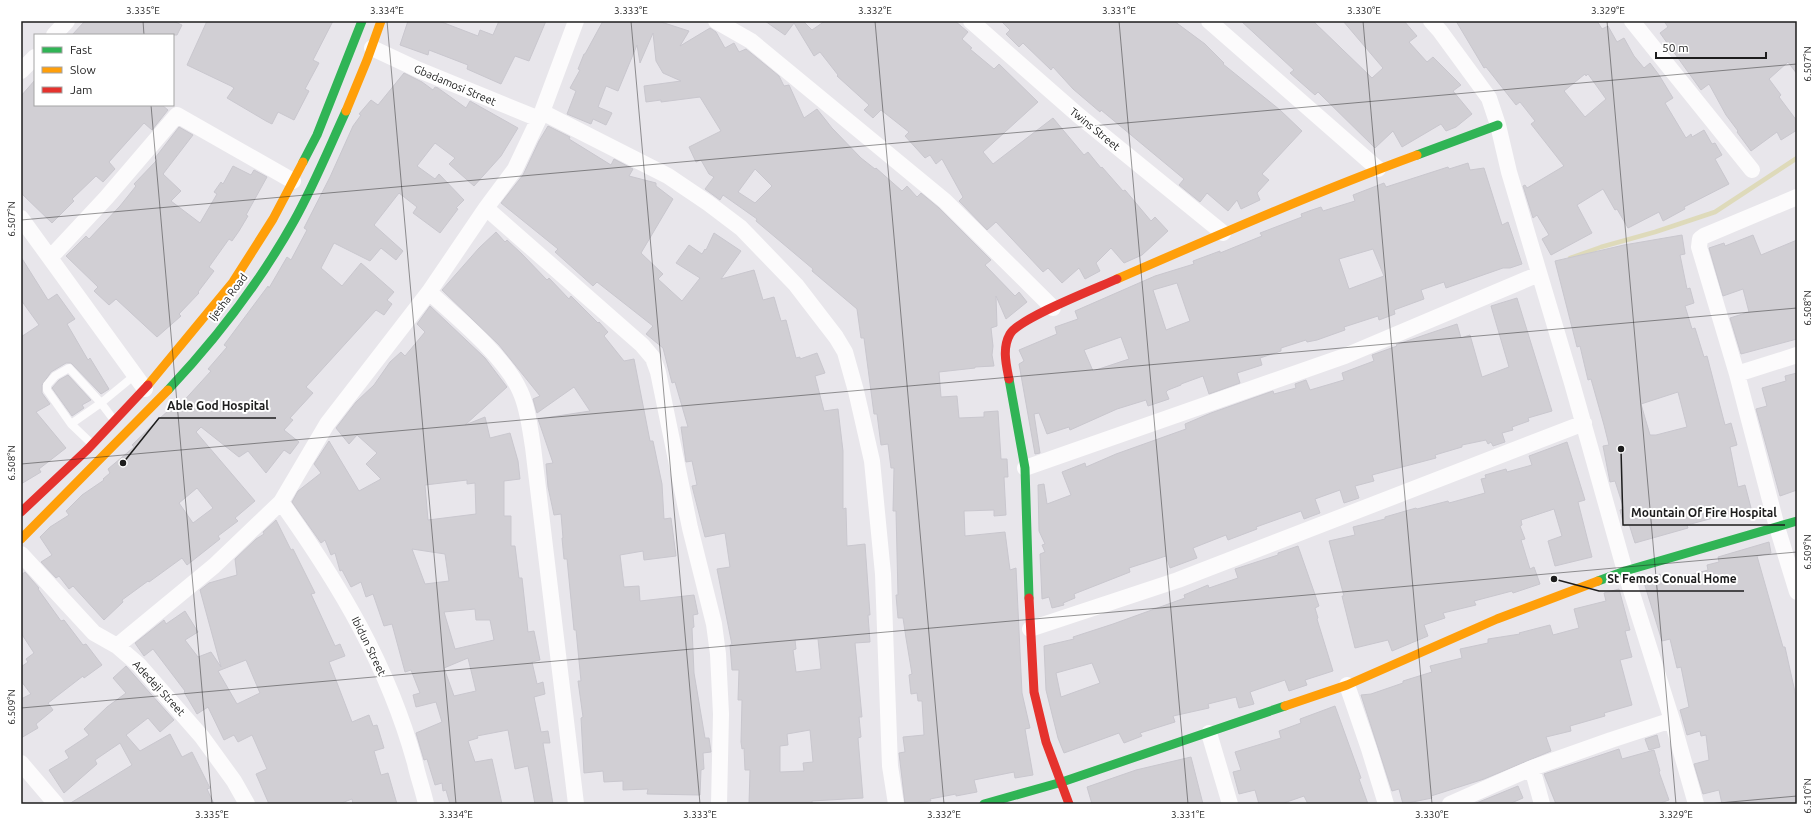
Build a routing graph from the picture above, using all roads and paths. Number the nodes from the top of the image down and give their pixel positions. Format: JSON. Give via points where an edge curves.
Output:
{"nodes":[{"id":1,"x":67,"y":21,"type":"edge"},
{"id":2,"x":362,"y":21,"type":"edge"},
{"id":3,"x":381,"y":21,"type":"edge"},
{"id":4,"x":576,"y":21,"type":"edge"},
{"id":5,"x":716,"y":21,"type":"edge"},
{"id":6,"x":971,"y":21,"type":"edge"},
{"id":7,"x":1209,"y":21,"type":"edge"},
{"id":8,"x":1431,"y":21,"type":"edge"},
{"id":9,"x":1632,"y":21,"type":"edge"},
{"id":10,"x":55,"y":34,"type":"edge"},
{"id":11,"x":372,"y":48,"type":"junction"},
{"id":12,"x":34,"y":58,"type":"edge"},
{"id":13,"x":21,"y":71,"type":"edge"},
{"id":14,"x":540,"y":116,"type":"junction"},
{"id":15,"x":1498,"y":125,"type":"junction"},
{"id":16,"x":1378,"y":169,"type":"junction"},
{"id":17,"x":1752,"y":170,"type":"dead end"},
{"id":18,"x":293,"y":181,"type":"junction"},
{"id":19,"x":1797,"y":197,"type":"edge"},
{"id":20,"x":486,"y":208,"type":"junction"},
{"id":21,"x":21,"y":218,"type":"edge"},
{"id":22,"x":281,"y":224,"type":"junction"},
{"id":23,"x":1223,"y":233,"type":"junction"},
{"id":24,"x":50,"y":258,"type":"junction"},
{"id":25,"x":1539,"y":274,"type":"junction"},
{"id":26,"x":430,"y":292,"type":"junction"},
{"id":27,"x":1053,"y":308,"type":"junction"},
{"id":28,"x":1797,"y":355,"type":"edge"},
{"id":29,"x":135,"y":374,"type":"junction"},
{"id":30,"x":1737,"y":374,"type":"junction"},
{"id":31,"x":145,"y":388,"type":"junction"},
{"id":32,"x":101,"y":403,"type":"junction"},
{"id":33,"x":114,"y":421,"type":"junction"},
{"id":34,"x":1584,"y":423,"type":"junction"},
{"id":35,"x":71,"y":424,"type":"junction"},
{"id":36,"x":92,"y":444,"type":"junction"},
{"id":37,"x":1025,"y":468,"type":"junction"},
{"id":38,"x":282,"y":502,"type":"junction"},
{"id":39,"x":21,"y":512,"type":"edge"},
{"id":40,"x":1797,"y":521,"type":"edge"},
{"id":41,"x":1777,"y":527,"type":"junction"},
{"id":42,"x":21,"y":539,"type":"edge"},
{"id":43,"x":21,"y":554,"type":"edge"},
{"id":44,"x":1625,"y":571,"type":"junction"},
{"id":45,"x":1797,"y":592,"type":"edge"},
{"id":46,"x":1030,"y":629,"type":"junction"},
{"id":47,"x":117,"y":646,"type":"junction"},
{"id":48,"x":1347,"y":685,"type":"junction"},
{"id":49,"x":1672,"y":720,"type":"junction"},
{"id":50,"x":1208,"y":733,"type":"junction"},
{"id":51,"x":21,"y":763,"type":"edge"},
{"id":52,"x":1532,"y":768,"type":"junction"},
{"id":53,"x":1062,"y":782,"type":"junction"},
{"id":54,"x":56,"y":804,"type":"edge"},
{"id":55,"x":247,"y":804,"type":"edge"},
{"id":56,"x":426,"y":804,"type":"edge"},
{"id":57,"x":576,"y":804,"type":"edge"},
{"id":58,"x":719,"y":804,"type":"edge"},
{"id":59,"x":896,"y":804,"type":"edge"},
{"id":60,"x":984,"y":804,"type":"edge"},
{"id":61,"x":1068,"y":804,"type":"edge"},
{"id":62,"x":1230,"y":804,"type":"edge"},
{"id":63,"x":1386,"y":804,"type":"edge"},
{"id":64,"x":1450,"y":804,"type":"edge"},
{"id":65,"x":1542,"y":804,"type":"edge"},
{"id":66,"x":1696,"y":804,"type":"edge"}],
"edges":[{"from":1,"to":10,"type":"street"},
{"from":2,"to":18,"type":"street","name":"Ijesha Road","via":[[317,135]]},
{"from":3,"to":11,"type":"street","name":"Ijesha Road"},
{"from":4,"to":14,"type":"street"},
{"from":5,"to":27,"type":"street","via":[[751,41],[945,201]]},
{"from":6,"to":23,"type":"street","name":"Twins Street","via":[[1078,115]]},
{"from":7,"to":16,"type":"street"},
{"from":8,"to":15,"type":"street","via":[[1489,98]]},
{"from":9,"to":17,"type":"street"},
{"from":11,"to":14,"type":"street","name":"Gbadamosi Street","via":[[419,70]]},
{"from":11,"to":22,"type":"street","name":"Ijesha Road","via":[[323,163]]},
{"from":12,"to":13,"type":"street"},
{"from":14,"to":20,"type":"street","via":[[515,169]]},
{"from":14,"to":59,"type":"street","name":"Gbadamosi Street","via":[[668,176],[741,228],[796,285],[845,352],[872,461],[883,574],[890,766]]},
{"from":15,"to":16,"type":"street"},
{"from":15,"to":25,"type":"street"},
{"from":16,"to":23,"type":"street"},
{"from":18,"to":22,"type":"street","name":"Ijesha Road"},
{"from":18,"to":24,"type":"street","via":[[177,115],[106,198]]},
{"from":19,"to":30,"type":"street","via":[[1700,239],[1699,248]]},
{"from":20,"to":26,"type":"street"},
{"from":20,"to":58,"type":"street","via":[[642,345],[653,358],[714,624],[722,714]]},
{"from":21,"to":24,"type":"street"},
{"from":22,"to":31,"type":"street","name":"Ijesha Road"},
{"from":22,"to":42,"type":"street","name":"Ijesha Road","via":[[276,251],[235,310],[190,366]]},
{"from":23,"to":27,"type":"street"},
{"from":24,"to":29,"type":"street"},
{"from":25,"to":34,"type":"street"},
{"from":25,"to":37,"type":"street","via":[[1345,356]]},
{"from":26,"to":38,"type":"street","via":[[327,424]]},
{"from":26,"to":57,"type":"street","via":[[500,361],[521,391],[526,408],[533,447]]},
{"from":27,"to":37,"type":"street","via":[[1029,318],[1010,333],[1004,353]]},
{"from":28,"to":30,"type":"street"},
{"from":29,"to":31,"type":"street"},
{"from":29,"to":32,"type":"lane"},
{"from":30,"to":41,"type":"street"},
{"from":31,"to":33,"type":"street","name":"Ijesha Road"},
{"from":32,"to":33,"type":"lane"},
{"from":32,"to":35,"type":"lane"},
{"from":32,"to":35,"type":"lane","via":[[69,368],[55,376],[47,385],[47,390]]},
{"from":33,"to":36,"type":"street","name":"Ijesha Road"},
{"from":34,"to":44,"type":"street"},
{"from":34,"to":46,"type":"street","via":[[1178,580]]},
{"from":35,"to":36,"type":"lane"},
{"from":36,"to":39,"type":"street","name":"Ijesha Road"},
{"from":37,"to":46,"type":"street"},
{"from":38,"to":47,"type":"street","via":[[214,566]]},
{"from":38,"to":56,"type":"street","name":"Ibidun Street","via":[[331,574],[370,644],[401,716]]},
{"from":40,"to":41,"type":"street"},
{"from":41,"to":44,"type":"street"},
{"from":41,"to":45,"type":"street"},
{"from":43,"to":47,"type":"street","name":"Adedeji Street","via":[[94,633]]},
{"from":44,"to":48,"type":"street","via":[[1497,619]]},
{"from":44,"to":49,"type":"street"},
{"from":46,"to":53,"type":"street","via":[[1034,692],[1046,742]]},
{"from":47,"to":55,"type":"street","name":"Adedeji Street","via":[[140,665],[202,737],[234,781]]},
{"from":48,"to":50,"type":"street"},
{"from":48,"to":63,"type":"street"},
{"from":49,"to":52,"type":"street"},
{"from":49,"to":66,"type":"street"},
{"from":50,"to":53,"type":"street"},
{"from":50,"to":62,"type":"street"},
{"from":51,"to":54,"type":"street"},
{"from":52,"to":64,"type":"street"},
{"from":52,"to":65,"type":"street"},
{"from":53,"to":60,"type":"street"},
{"from":53,"to":61,"type":"street"}]}
